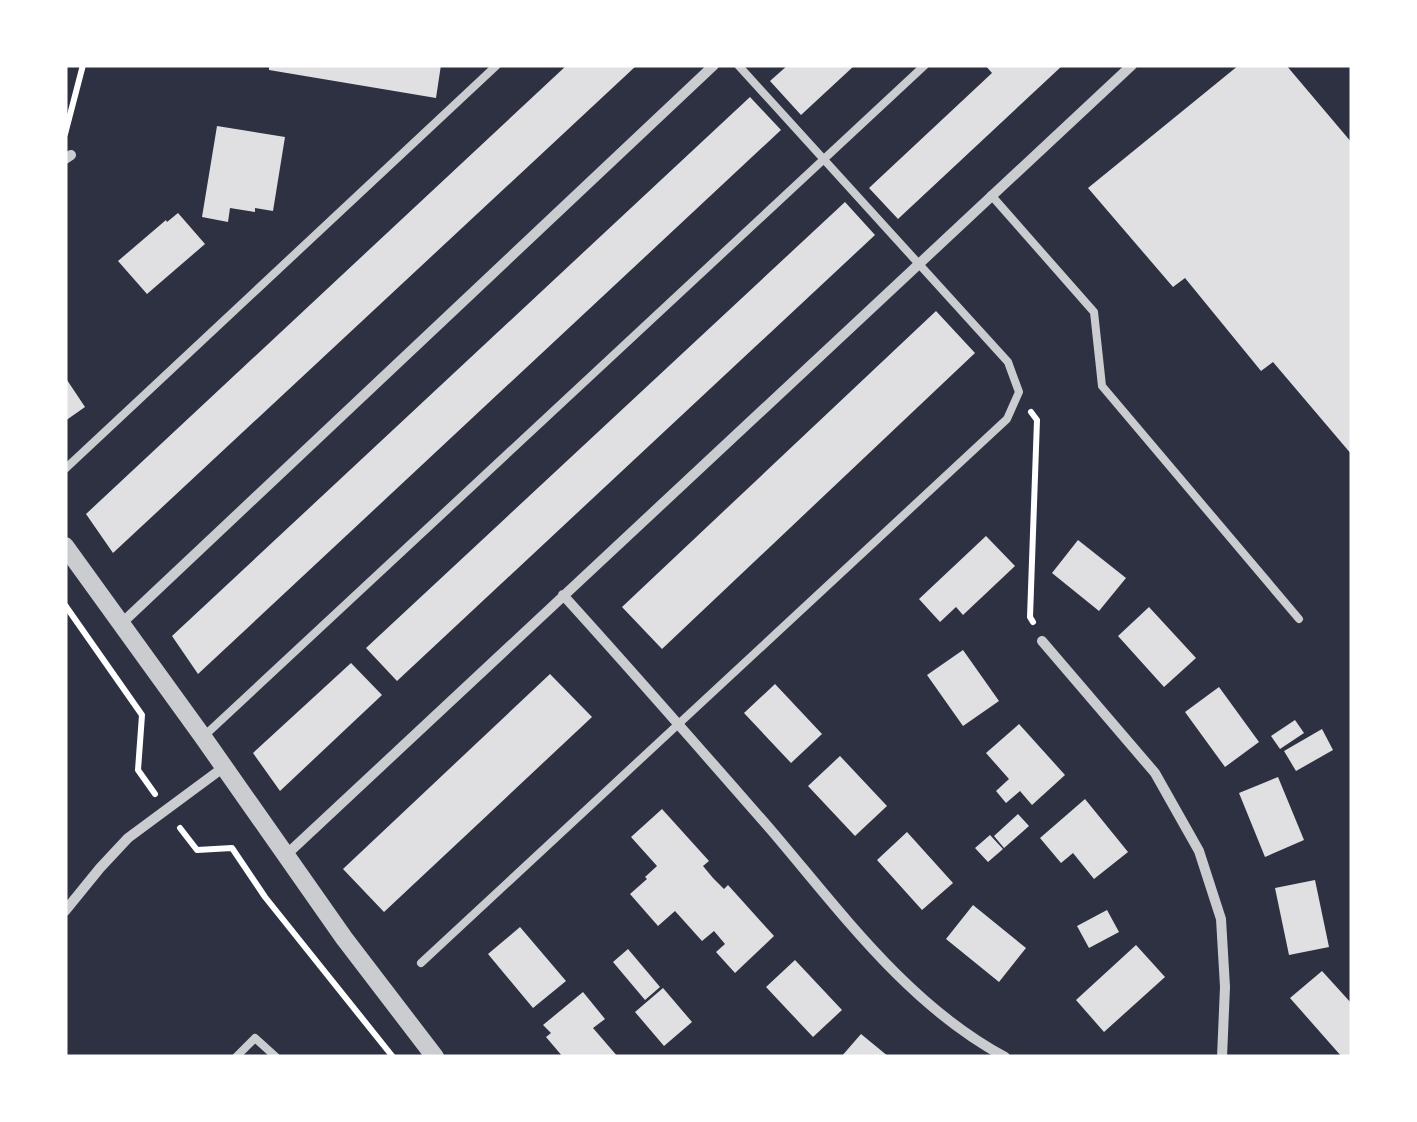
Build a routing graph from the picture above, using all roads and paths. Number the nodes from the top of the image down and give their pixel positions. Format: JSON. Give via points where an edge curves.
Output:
{"nodes":[{"id":1,"x":83,"y":65,"type":"edge"},
{"id":2,"x":497,"y":65,"type":"edge"},
{"id":3,"x":714,"y":65,"type":"edge"},
{"id":4,"x":738,"y":65,"type":"edge"},
{"id":5,"x":925,"y":65,"type":"edge"},
{"id":6,"x":1132,"y":65,"type":"edge"},
{"id":7,"x":65,"y":134,"type":"edge"},
{"id":8,"x":824,"y":158,"type":"junction"},
{"id":9,"x":991,"y":195,"type":"junction"},
{"id":10,"x":919,"y":262,"type":"junction"},
{"id":11,"x":1019,"y":392,"type":"junction"},
{"id":12,"x":65,"y":469,"type":"edge"},
{"id":13,"x":65,"y":546,"type":"edge"},
{"id":14,"x":563,"y":595,"type":"junction"},
{"id":15,"x":1300,"y":619,"type":"dead end"},
{"id":16,"x":122,"y":623,"type":"junction"},
{"id":17,"x":1042,"y":641,"type":"joint"},
{"id":18,"x":679,"y":723,"type":"junction"},
{"id":19,"x":203,"y":737,"type":"junction"},
{"id":20,"x":224,"y":768,"type":"junction"},
{"id":21,"x":285,"y":856,"type":"junction"},
{"id":22,"x":65,"y":911,"type":"edge"},
{"id":23,"x":296,"y":935,"type":"dead end"},
{"id":24,"x":421,"y":963,"type":"dead end"},
{"id":25,"x":236,"y":1057,"type":"edge"},
{"id":26,"x":276,"y":1057,"type":"edge"},
{"id":27,"x":393,"y":1057,"type":"edge"},
{"id":28,"x":434,"y":1057,"type":"edge"},
{"id":29,"x":1006,"y":1057,"type":"edge"},
{"id":30,"x":1222,"y":1057,"type":"edge"}],
"edges":[{"from":1,"to":7,"type":"path"},
{"from":2,"to":12,"type":"lane"},
{"from":3,"to":16,"type":"street"},
{"from":4,"to":8,"type":"lane"},
{"from":5,"to":8,"type":"lane"},
{"from":6,"to":9,"type":"street"},
{"from":8,"to":10,"type":"lane"},
{"from":8,"to":19,"type":"lane"},
{"from":9,"to":10,"type":"street"},
{"from":9,"to":15,"type":"lane","via":[[1094,312],[1102,386]]},
{"from":10,"to":11,"type":"lane","via":[[1008,362]]},
{"from":10,"to":14,"type":"street"},
{"from":11,"to":17,"type":"path","via":[[1037,420],[1030,618]]},
{"from":11,"to":18,"type":"lane","via":[[1008,418]]},
{"from":13,"to":16,"type":"street"},
{"from":14,"to":18,"type":"street"},
{"from":14,"to":21,"type":"street"},
{"from":16,"to":19,"type":"street"},
{"from":17,"to":30,"type":"street","via":[[1155,772],[1199,852],[1221,919]]},
{"from":18,"to":24,"type":"lane"},
{"from":18,"to":29,"type":"street","via":[[885,963],[951,1023]]},
{"from":19,"to":20,"type":"street"},
{"from":20,"to":21,"type":"street"},
{"from":20,"to":22,"type":"street","via":[[128,838]]},
{"from":21,"to":28,"type":"street"},
{"from":23,"to":27,"type":"path"},
{"from":25,"to":26,"type":"lane","via":[[255,1038]]}]}
